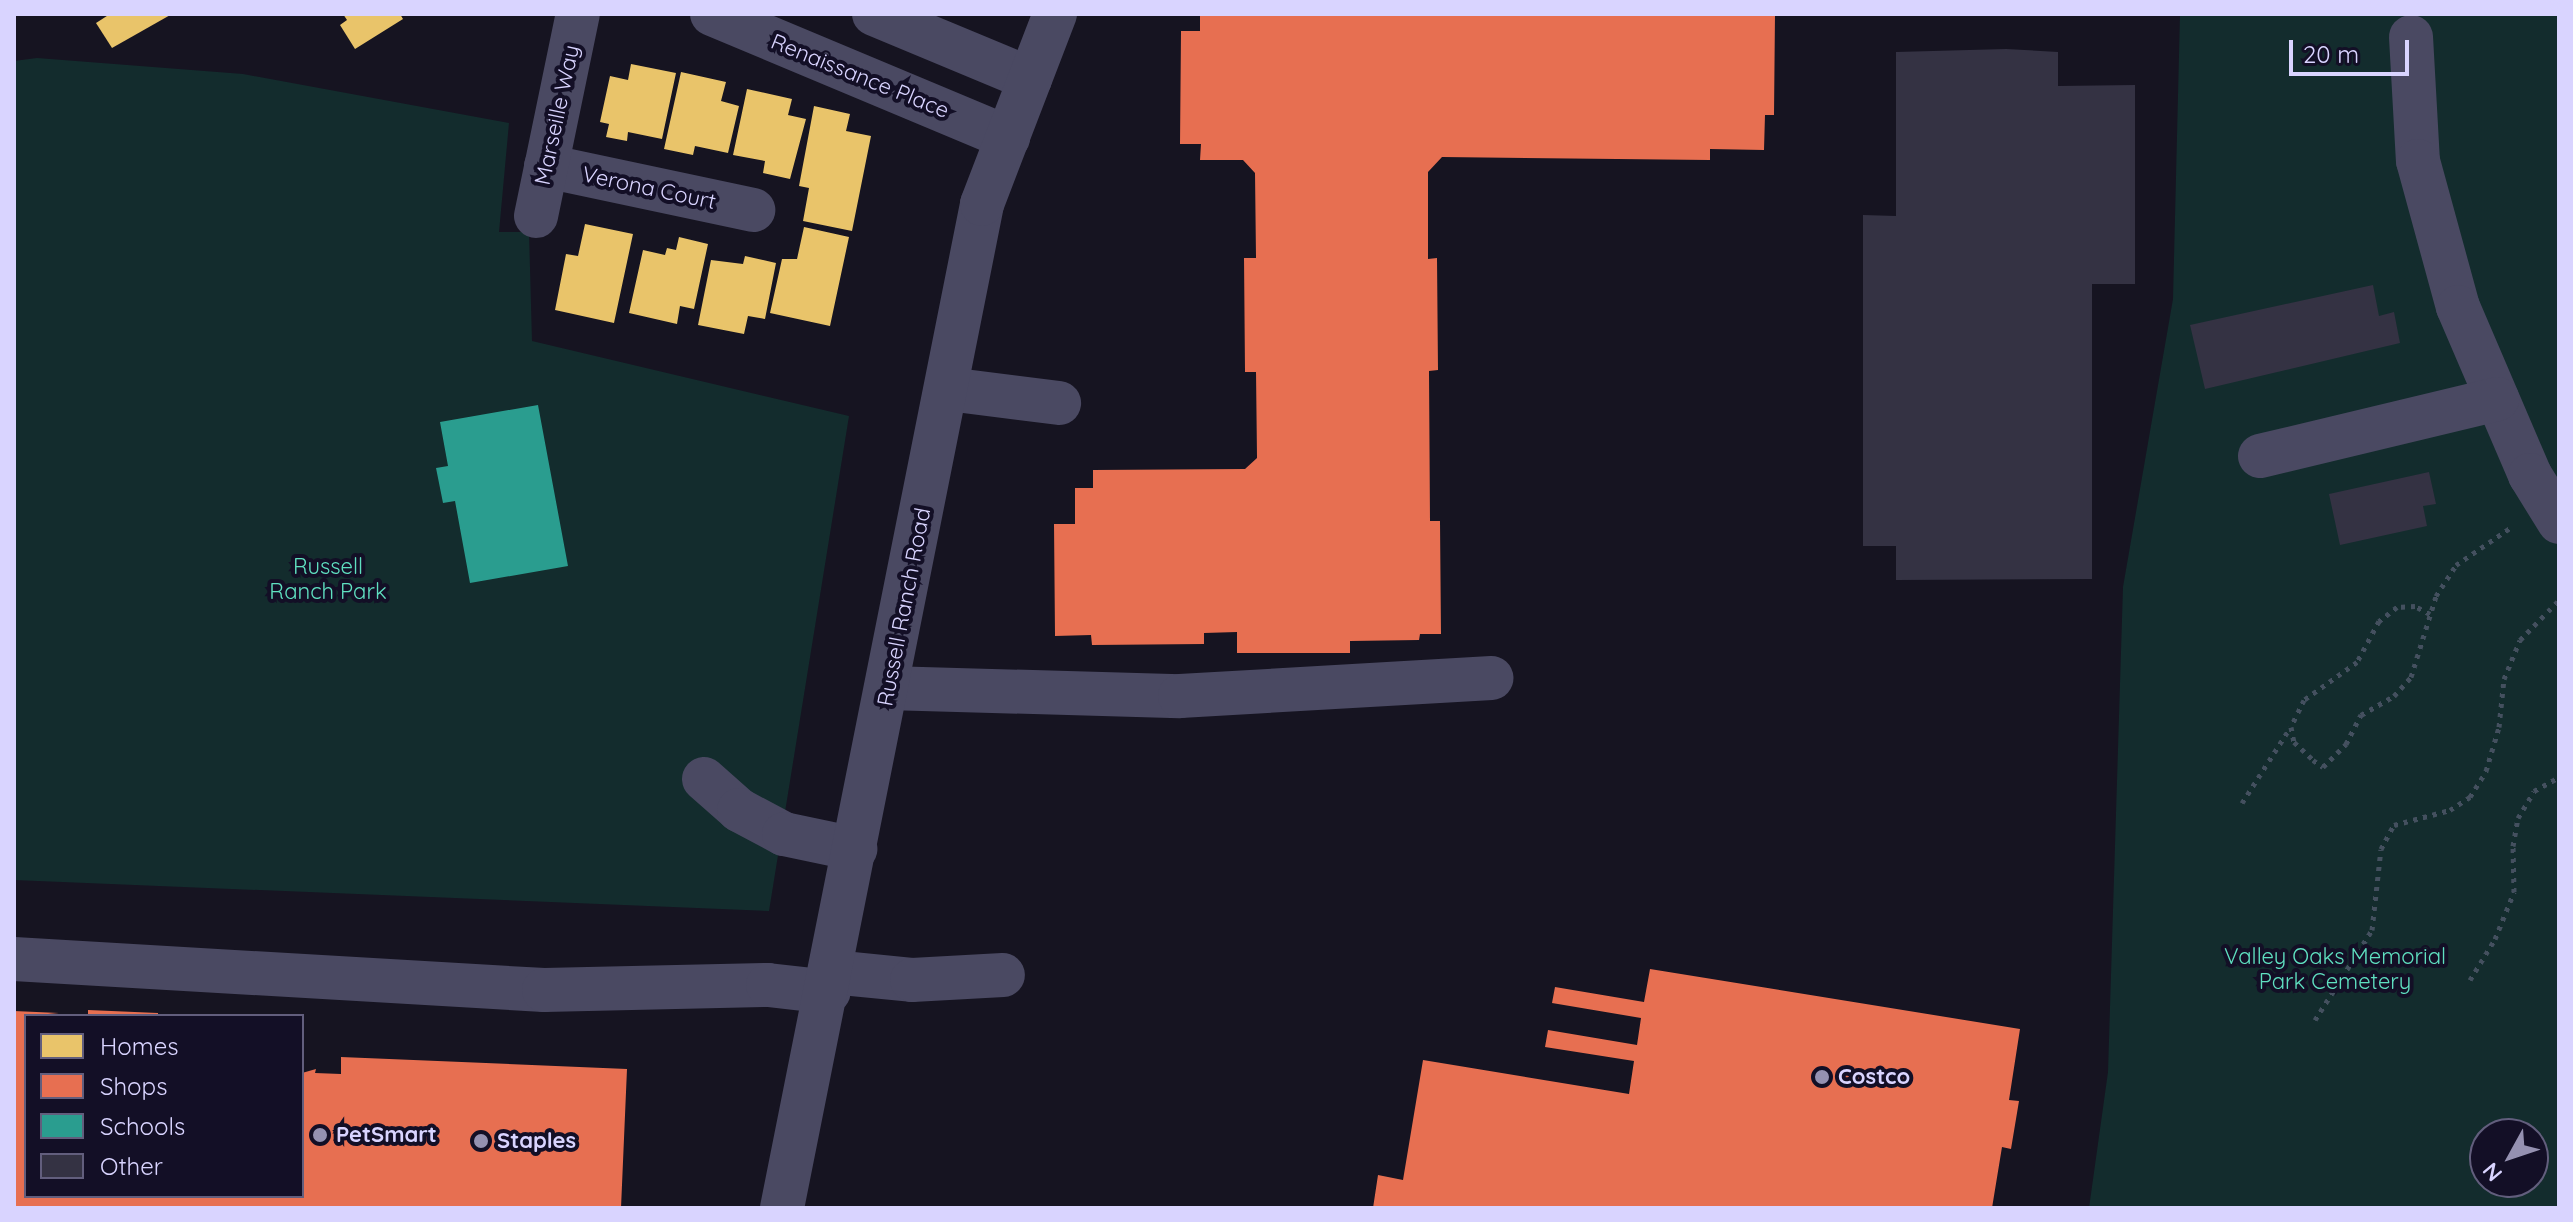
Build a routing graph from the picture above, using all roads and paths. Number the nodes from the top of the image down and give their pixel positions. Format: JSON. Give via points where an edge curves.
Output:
{"nodes":[{"id":1,"x":578,"y":14,"type":"edge"},
{"id":2,"x":712,"y":14,"type":"edge"},
{"id":3,"x":874,"y":14,"type":"edge"},
{"id":4,"x":1055,"y":14,"type":"edge"},
{"id":5,"x":778,"y":27,"type":"edge"},
{"id":6,"x":2411,"y":37,"type":"dead end"},
{"id":7,"x":1030,"y":79,"type":"junction"},
{"id":8,"x":1008,"y":138,"type":"junction"},
{"id":9,"x":546,"y":166,"type":"junction"},
{"id":10,"x":753,"y":210,"type":"dead end"},
{"id":11,"x":536,"y":216,"type":"dead end"},
{"id":12,"x":948,"y":389,"type":"junction"},
{"id":13,"x":2497,"y":399,"type":"junction"},
{"id":14,"x":1059,"y":403,"type":"dead end"},
{"id":15,"x":2260,"y":456,"type":"dead end"},
{"id":16,"x":2554,"y":514,"type":"edge"},
{"id":17,"x":2559,"y":600,"type":"edge"},
{"id":18,"x":2430,"y":614,"type":"junction"},
{"id":19,"x":1491,"y":678,"type":"dead end"},
{"id":20,"x":887,"y":688,"type":"junction"},
{"id":21,"x":2291,"y":727,"type":"junction"},
{"id":22,"x":2559,"y":777,"type":"edge"},
{"id":23,"x":704,"y":779,"type":"dead end"},
{"id":24,"x":2242,"y":803,"type":"dead end"},
{"id":25,"x":855,"y":849,"type":"junction"},
{"id":26,"x":14,"y":959,"type":"edge"},
{"id":27,"x":1003,"y":975,"type":"dead end"},
{"id":28,"x":2470,"y":980,"type":"dead end"},
{"id":29,"x":830,"y":982,"type":"junction"},
{"id":30,"x":2315,"y":1020,"type":"dead end"},
{"id":31,"x":782,"y":1208,"type":"edge"}],
"edges":[{"from":1,"to":9,"type":"street","name":"Marseille Way"},
{"from":2,"to":5,"type":"street","name":"Renaissance Place"},
{"from":3,"to":7,"type":"street"},
{"from":4,"to":7,"type":"street","name":"Russell Ranch Road"},
{"from":5,"to":8,"type":"street","name":"Renaissance Place"},
{"from":6,"to":13,"type":"street","via":[[2418,161],[2458,307]]},
{"from":7,"to":8,"type":"street","name":"Russell Ranch Road"},
{"from":8,"to":12,"type":"street","name":"Russell Ranch Road","via":[[982,204]]},
{"from":9,"to":10,"type":"street","name":"Verona Court"},
{"from":9,"to":11,"type":"street","name":"Marseille Way"},
{"from":12,"to":14,"type":"street"},
{"from":12,"to":20,"type":"street","name":"Russell Ranch Road"},
{"from":13,"to":15,"type":"street"},
{"from":13,"to":16,"type":"street","via":[[2530,475]]},
{"from":16,"to":18,"type":"path","via":[[2456,565]]},
{"from":17,"to":30,"type":"path","via":[[2520,640],[2504,679],[2499,727],[2486,771],[2470,797],[2450,810],[2394,825],[2381,849],[2372,930]]},
{"from":18,"to":21,"type":"path","via":[[2415,606],[2397,607],[2379,621],[2357,662],[2304,700]]},
{"from":18,"to":21,"type":"path","via":[[2411,677],[2394,696],[2361,715],[2346,744],[2323,767],[2294,742]]},
{"from":19,"to":20,"type":"street","via":[[1180,696]]},
{"from":20,"to":25,"type":"street","name":"Russell Ranch Road"},
{"from":21,"to":24,"type":"path"},
{"from":22,"to":28,"type":"path","via":[[2534,791],[2518,818],[2514,892],[2495,939]]},
{"from":23,"to":25,"type":"street","via":[[739,810],[784,834]]},
{"from":25,"to":29,"type":"street","name":"Russell Ranch Road"},
{"from":26,"to":29,"type":"street","via":[[544,990]]},
{"from":27,"to":29,"type":"street"},
{"from":29,"to":31,"type":"street","name":"Russell Ranch Road"}]}
